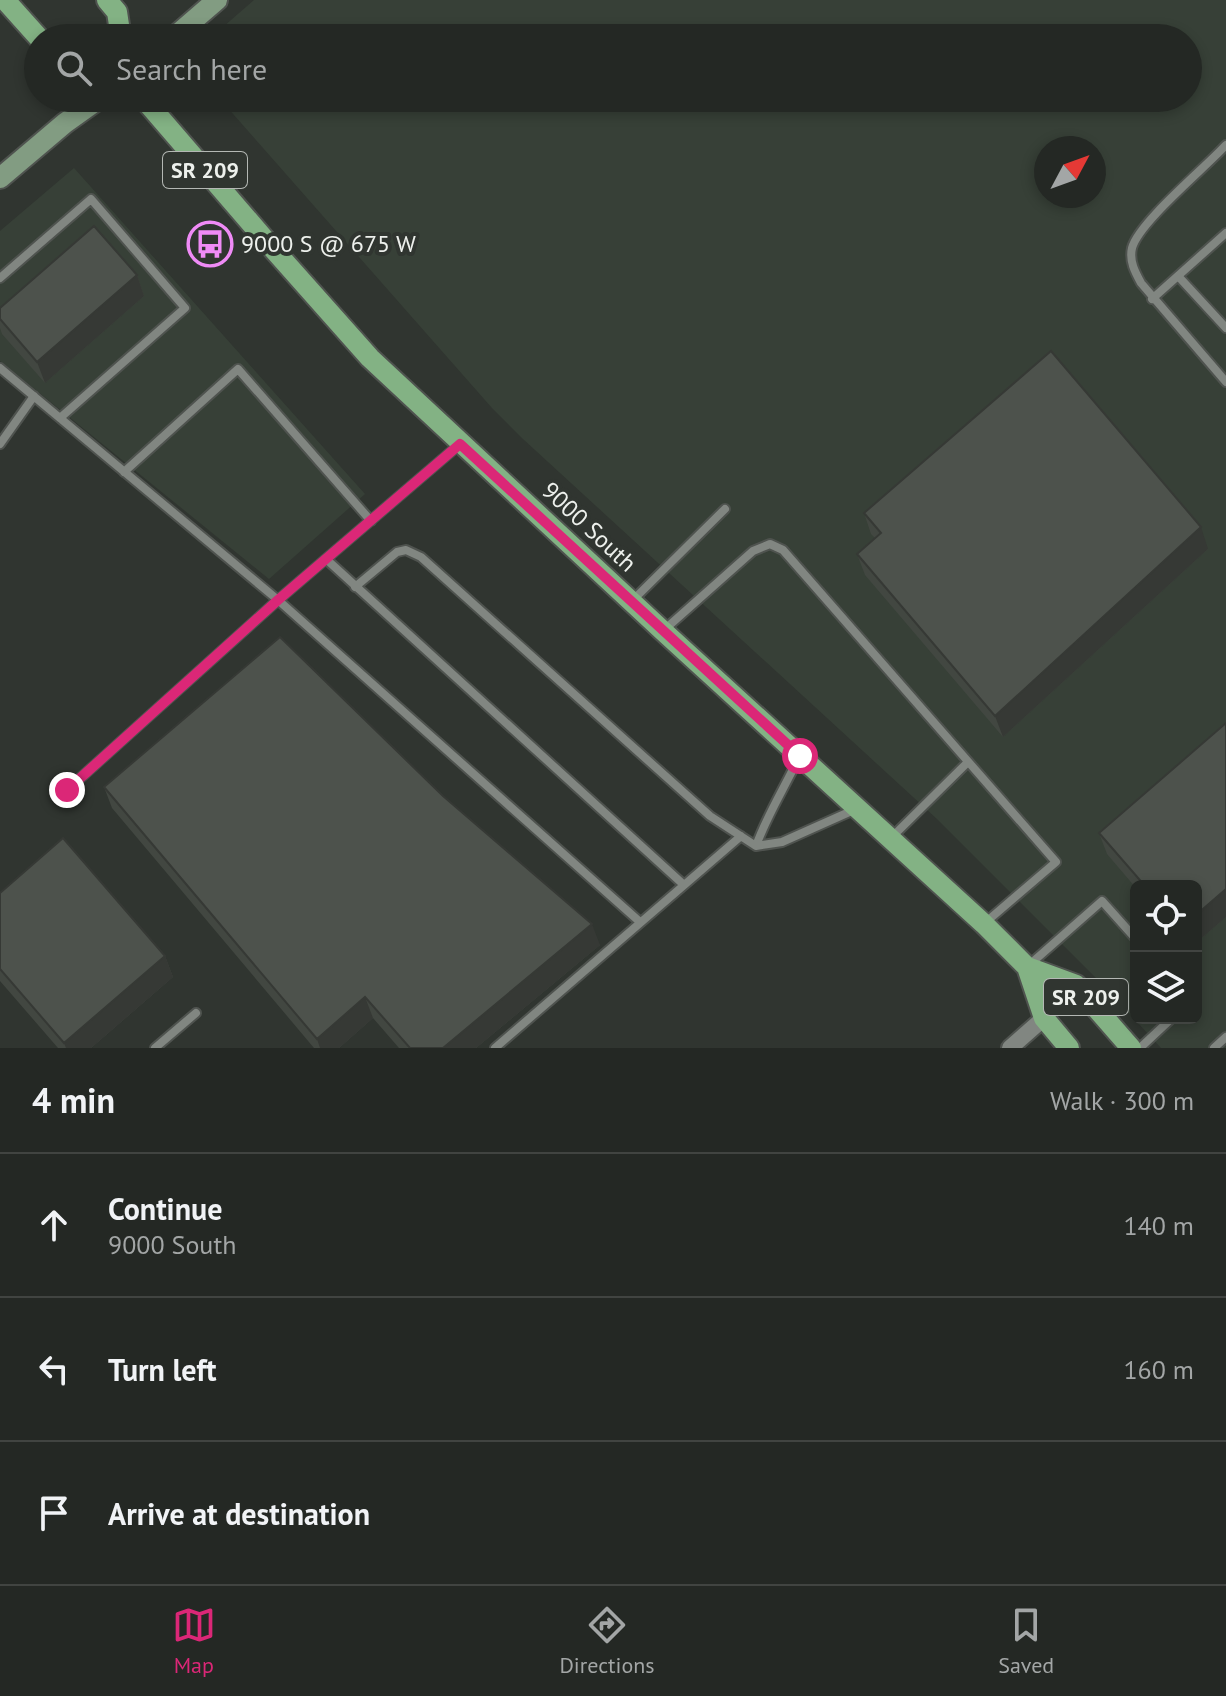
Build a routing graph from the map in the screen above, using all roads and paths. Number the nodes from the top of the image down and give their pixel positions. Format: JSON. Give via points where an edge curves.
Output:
{"nodes":[{"id":1,"x":5,"y":0,"type":"edge"},
{"id":2,"x":107,"y":0,"type":"edge"},
{"id":3,"x":217,"y":0,"type":"edge"},
{"id":4,"x":26,"y":24,"type":"edge"},
{"id":5,"x":119,"y":24,"type":"edge"},
{"id":6,"x":189,"y":24,"type":"edge"},
{"id":7,"x":80,"y":112,"type":"edge"},
{"id":8,"x":155,"y":112,"type":"edge"},
{"id":9,"x":1226,"y":145,"type":"edge"},
{"id":10,"x":0,"y":178,"type":"edge"},
{"id":11,"x":1226,"y":233,"type":"edge"},
{"id":12,"x":1178,"y":276,"type":"junction"},
{"id":13,"x":0,"y":278,"type":"edge"},
{"id":14,"x":1152,"y":299,"type":"junction"},
{"id":15,"x":1226,"y":328,"type":"edge"},
{"id":16,"x":0,"y":368,"type":"edge"},
{"id":17,"x":1226,"y":382,"type":"edge"},
{"id":18,"x":34,"y":396,"type":"junction"},
{"id":19,"x":60,"y":418,"type":"junction"},
{"id":20,"x":0,"y":444,"type":"edge"},
{"id":21,"x":460,"y":444,"type":"junction"},
{"id":22,"x":124,"y":472,"type":"junction"},
{"id":23,"x":725,"y":509,"type":"dead end"},
{"id":24,"x":371,"y":521,"type":"junction"},
{"id":25,"x":326,"y":559,"type":"junction"},
{"id":26,"x":355,"y":587,"type":"junction"},
{"id":27,"x":278,"y":600,"type":"junction"},
{"id":28,"x":632,"y":601,"type":"junction"},
{"id":29,"x":663,"y":631,"type":"junction"},
{"id":30,"x":800,"y":756,"type":"junction"},
{"id":31,"x":968,"y":762,"type":"junction"},
{"id":32,"x":67,"y":790,"type":"dead end"},
{"id":33,"x":858,"y":808,"type":"junction"},
{"id":34,"x":741,"y":836,"type":"junction"},
{"id":35,"x":891,"y":838,"type":"junction"},
{"id":36,"x":756,"y":846,"type":"junction"},
{"id":37,"x":684,"y":885,"type":"junction"},
{"id":38,"x":640,"y":922,"type":"junction"},
{"id":39,"x":984,"y":924,"type":"junction"},
{"id":40,"x":1130,"y":932,"type":"edge"},
{"id":41,"x":1027,"y":967,"type":"junction"},
{"id":42,"x":196,"y":1013,"type":"dead end"},
{"id":43,"x":1044,"y":1018,"type":"junction"},
{"id":44,"x":1166,"y":1024,"type":"edge"},
{"id":45,"x":1226,"y":1037,"type":"edge"},
{"id":46,"x":155,"y":1048,"type":"edge"},
{"id":47,"x":495,"y":1048,"type":"edge"},
{"id":48,"x":1010,"y":1048,"type":"edge"},
{"id":49,"x":1069,"y":1048,"type":"edge"},
{"id":50,"x":1131,"y":1048,"type":"edge"},
{"id":51,"x":1140,"y":1048,"type":"edge"},
{"id":52,"x":1214,"y":1048,"type":"edge"}],
"edges":[{"from":1,"to":4,"type":"main road"},
{"from":2,"to":5,"type":"main road"},
{"from":3,"to":6,"type":"street"},
{"from":7,"to":10,"type":"street"},
{"from":8,"to":21,"type":"main road","name":"9000 South","number":"SR 209","via":[[370,358]]},
{"from":9,"to":14,"type":"lane","via":[[1137,235],[1132,266]]},
{"from":11,"to":12,"type":"lane"},
{"from":12,"to":14,"type":"lane"},
{"from":12,"to":15,"type":"lane"},
{"from":13,"to":19,"type":"lane","via":[[91,199],[185,308]]},
{"from":14,"to":17,"type":"lane"},
{"from":16,"to":18,"type":"lane"},
{"from":18,"to":19,"type":"lane"},
{"from":18,"to":20,"type":"lane"},
{"from":19,"to":22,"type":"lane"},
{"from":21,"to":24,"type":"lane"},
{"from":21,"to":28,"type":"main road","name":"9000 South","number":"SR 209"},
{"from":22,"to":24,"type":"lane","via":[[238,369]]},
{"from":22,"to":27,"type":"lane"},
{"from":23,"to":28,"type":"lane"},
{"from":24,"to":25,"type":"lane"},
{"from":25,"to":26,"type":"lane"},
{"from":25,"to":27,"type":"lane"},
{"from":26,"to":34,"type":"lane","via":[[397,552],[421,557],[710,816]]},
{"from":26,"to":37,"type":"lane"},
{"from":27,"to":32,"type":"lane"},
{"from":27,"to":38,"type":"lane"},
{"from":28,"to":29,"type":"main road","name":"9000 South","number":"SR 209"},
{"from":29,"to":30,"type":"main road","name":"9000 South","number":"SR 209"},
{"from":29,"to":31,"type":"lane","via":[[753,551],[770,544],[783,550]]},
{"from":30,"to":33,"type":"main road","name":"9000 South","number":"SR 209"},
{"from":30,"to":36,"type":"lane"},
{"from":31,"to":35,"type":"lane"},
{"from":31,"to":39,"type":"lane","via":[[1056,862]]},
{"from":33,"to":35,"type":"main road","name":"9000 South","number":"SR 209"},
{"from":33,"to":36,"type":"lane","via":[[782,842]]},
{"from":34,"to":36,"type":"lane"},
{"from":34,"to":37,"type":"lane"},
{"from":35,"to":39,"type":"main road","name":"9000 South","number":"SR 209"},
{"from":37,"to":38,"type":"lane"},
{"from":38,"to":47,"type":"lane"},
{"from":39,"to":41,"type":"main road","name":"9000 South","number":"SR 209"},
{"from":40,"to":41,"type":"lane","via":[[1102,901]]},
{"from":41,"to":43,"type":"main road","name":"9000 South","number":"SR 209"},
{"from":41,"to":50,"type":"main road","name":"9000 South","number":"SR 209","via":[[1076,985]]},
{"from":42,"to":46,"type":"lane"},
{"from":43,"to":48,"type":"street"},
{"from":43,"to":49,"type":"main road","name":"9000 South","number":"SR 209"},
{"from":44,"to":51,"type":"lane"},
{"from":45,"to":52,"type":"lane"}]}
